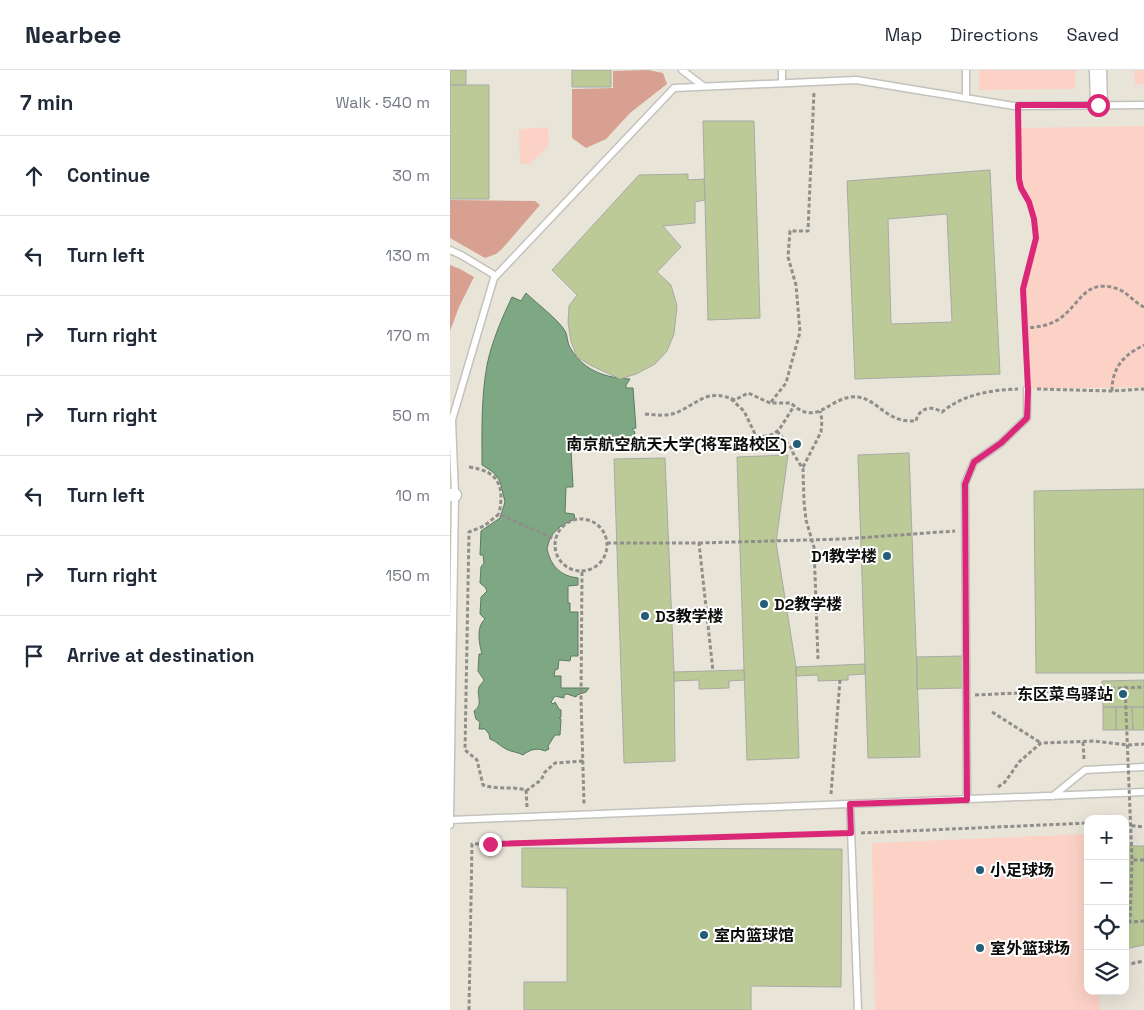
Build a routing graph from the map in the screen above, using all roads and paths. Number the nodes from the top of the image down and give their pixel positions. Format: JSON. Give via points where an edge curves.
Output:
{"nodes":[{"id":1,"x":682,"y":70,"type":"edge"},
{"id":2,"x":782,"y":70,"type":"edge"},
{"id":3,"x":966,"y":70,"type":"edge"},
{"id":4,"x":1098,"y":70,"type":"edge"},
{"id":5,"x":815,"y":82,"type":"junction"},
{"id":6,"x":782,"y":83,"type":"junction"},
{"id":7,"x":703,"y":86,"type":"junction"},
{"id":8,"x":966,"y":98,"type":"junction"},
{"id":9,"x":1018,"y":105,"type":"junction"},
{"id":10,"x":1098,"y":105,"type":"junction"},
{"id":11,"x":1144,"y":105,"type":"edge"},
{"id":12,"x":450,"y":250,"type":"edge"},
{"id":13,"x":496,"y":276,"type":"junction"},
{"id":14,"x":1144,"y":306,"type":"edge"},
{"id":15,"x":1025,"y":333,"type":"junction"},
{"id":16,"x":1144,"y":345,"type":"edge"},
{"id":17,"x":1028,"y":389,"type":"junction"},
{"id":18,"x":1144,"y":389,"type":"edge"},
{"id":19,"x":1112,"y":391,"type":"junction"},
{"id":20,"x":728,"y":397,"type":"junction"},
{"id":21,"x":770,"y":403,"type":"junction"},
{"id":22,"x":794,"y":406,"type":"junction"},
{"id":23,"x":820,"y":412,"type":"junction"},
{"id":24,"x":645,"y":414,"type":"dead end"},
{"id":25,"x":777,"y":432,"type":"junction"},
{"id":26,"x":468,"y":467,"type":"dead end"},
{"id":27,"x":803,"y":467,"type":"junction"},
{"id":28,"x":452,"y":495,"type":"edge"},
{"id":29,"x":499,"y":514,"type":"junction"},
{"id":30,"x":965,"y":531,"type":"junction"},
{"id":31,"x":555,"y":539,"type":"junction"},
{"id":32,"x":811,"y":540,"type":"junction"},
{"id":33,"x":607,"y":543,"type":"junction"},
{"id":34,"x":699,"y":544,"type":"junction"},
{"id":35,"x":582,"y":572,"type":"junction"},
{"id":36,"x":818,"y":659,"type":"dead end"},
{"id":37,"x":713,"y":671,"type":"dead end"},
{"id":38,"x":840,"y":680,"type":"dead end"},
{"id":39,"x":1126,"y":686,"type":"dead end"},
{"id":40,"x":1144,"y":687,"type":"edge"},
{"id":41,"x":966,"y":695,"type":"junction"},
{"id":42,"x":992,"y":712,"type":"dead end"},
{"id":43,"x":450,"y":734,"type":"edge"},
{"id":44,"x":1083,"y":742,"type":"junction"},
{"id":45,"x":1041,"y":743,"type":"junction"},
{"id":46,"x":1144,"y":744,"type":"edge"},
{"id":47,"x":1128,"y":745,"type":"junction"},
{"id":48,"x":1135,"y":755,"type":"dead end"},
{"id":49,"x":1126,"y":756,"type":"dead end"},
{"id":50,"x":1092,"y":759,"type":"dead end"},
{"id":51,"x":583,"y":761,"type":"junction"},
{"id":52,"x":1144,"y":767,"type":"edge"},
{"id":53,"x":526,"y":792,"type":"junction"},
{"id":54,"x":1144,"y":792,"type":"edge"},
{"id":55,"x":1054,"y":796,"type":"junction"},
{"id":56,"x":981,"y":799,"type":"junction"},
{"id":57,"x":967,"y":800,"type":"junction"},
{"id":58,"x":850,"y":804,"type":"junction"},
{"id":59,"x":830,"y":805,"type":"junction"},
{"id":60,"x":584,"y":815,"type":"junction"},
{"id":61,"x":528,"y":817,"type":"junction"},
{"id":62,"x":450,"y":820,"type":"edge"},
{"id":63,"x":450,"y":824,"type":"edge"},
{"id":64,"x":1084,"y":824,"type":"edge"},
{"id":65,"x":1129,"y":825,"type":"edge"},
{"id":66,"x":1144,"y":827,"type":"edge"},
{"id":67,"x":851,"y":833,"type":"junction"},
{"id":68,"x":1132,"y":860,"type":"junction"},
{"id":69,"x":1144,"y":860,"type":"edge"},
{"id":70,"x":1144,"y":921,"type":"edge"},
{"id":71,"x":1144,"y":961,"type":"edge"},
{"id":72,"x":1129,"y":964,"type":"edge"},
{"id":73,"x":469,"y":1010,"type":"edge"},
{"id":74,"x":858,"y":1010,"type":"edge"}],
"edges":[{"from":1,"to":7,"type":"lane"},
{"from":2,"to":6,"type":"lane"},
{"from":3,"to":8,"type":"lane"},
{"from":4,"to":10,"type":"street"},
{"from":5,"to":6,"type":"lane"},
{"from":5,"to":8,"type":"lane","via":[[856,80]]},
{"from":5,"to":21,"type":"path","via":[[808,231],[790,230],[788,257],[796,285],[800,332],[786,383]]},
{"from":6,"to":7,"type":"lane"},
{"from":7,"to":13,"type":"lane","via":[[674,88]]},
{"from":8,"to":9,"type":"lane"},
{"from":9,"to":10,"type":"lane"},
{"from":9,"to":15,"type":"path","via":[[1019,179],[1034,219],[1036,238],[1023,289]]},
{"from":10,"to":11,"type":"lane"},
{"from":12,"to":13,"type":"lane"},
{"from":13,"to":28,"type":"lane","via":[[452,420]]},
{"from":14,"to":15,"type":"path","via":[[1123,291],[1096,286],[1081,296],[1058,320],[1026,328]]},
{"from":15,"to":17,"type":"path"},
{"from":16,"to":19,"type":"path","via":[[1120,362],[1113,376]]},
{"from":17,"to":19,"type":"path"},
{"from":17,"to":23,"type":"path","via":[[978,394],[942,412],[928,408],[920,413],[916,422],[897,419],[864,398],[850,397]]},
{"from":17,"to":30,"type":"lane","via":[[1027,418],[1001,443],[974,462],[965,484]]},
{"from":18,"to":19,"type":"path"},
{"from":20,"to":21,"type":"path","via":[[735,400],[748,393]]},
{"from":20,"to":24,"type":"path","via":[[701,398],[679,412],[665,416]]},
{"from":20,"to":25,"type":"path","via":[[744,411],[755,434],[760,437]]},
{"from":21,"to":22,"type":"path","via":[[791,403]]},
{"from":22,"to":23,"type":"path","via":[[798,410]]},
{"from":22,"to":25,"type":"path"},
{"from":23,"to":27,"type":"path","via":[[821,432]]},
{"from":25,"to":27,"type":"path"},
{"from":26,"to":29,"type":"path","via":[[487,471],[496,479],[501,499]]},
{"from":27,"to":32,"type":"path","via":[[804,502]]},
{"from":28,"to":43,"type":"lane"},
{"from":29,"to":31,"type":"path"},
{"from":29,"to":53,"type":"path","via":[[469,532],[465,750],[477,760],[483,785],[517,788]]},
{"from":30,"to":32,"type":"path"},
{"from":30,"to":41,"type":"lane"},
{"from":31,"to":33,"type":"path","via":[[568,522],[585,519],[600,527]]},
{"from":31,"to":35,"type":"path","via":[[560,562]]},
{"from":32,"to":34,"type":"path"},
{"from":32,"to":36,"type":"path","via":[[814,547]]},
{"from":33,"to":34,"type":"path"},
{"from":33,"to":35,"type":"path","via":[[603,560]]},
{"from":34,"to":37,"type":"path"},
{"from":35,"to":51,"type":"path"},
{"from":38,"to":59,"type":"path"},
{"from":39,"to":47,"type":"path","bridge":true},
{"from":40,"to":41,"type":"path"},
{"from":41,"to":57,"type":"lane"},
{"from":42,"to":45,"type":"path"},
{"from":43,"to":62,"type":"lane"},
{"from":44,"to":45,"type":"path"},
{"from":44,"to":47,"type":"path"},
{"from":44,"to":50,"type":"path","via":[[1083,759]]},
{"from":45,"to":56,"type":"path","via":[[1019,762],[1005,782]]},
{"from":46,"to":47,"type":"path"},
{"from":47,"to":68,"type":"path","bridge":true},
{"from":48,"to":49,"type":"path"},
{"from":51,"to":53,"type":"path","via":[[556,763]]},
{"from":51,"to":60,"type":"path"},
{"from":52,"to":55,"type":"lane","via":[[1085,770]]},
{"from":53,"to":61,"type":"path"},
{"from":54,"to":55,"type":"lane"},
{"from":55,"to":56,"type":"lane"},
{"from":56,"to":57,"type":"lane"},
{"from":57,"to":58,"type":"lane"},
{"from":58,"to":59,"type":"lane"},
{"from":58,"to":67,"type":"lane"},
{"from":59,"to":60,"type":"lane"},
{"from":60,"to":61,"type":"lane"},
{"from":61,"to":62,"type":"lane"},
{"from":62,"to":63,"type":"lane"},
{"from":64,"to":67,"type":"path"},
{"from":65,"to":66,"type":"path"},
{"from":67,"to":73,"type":"path","via":[[472,844]]},
{"from":67,"to":74,"type":"lane"},
{"from":68,"to":69,"type":"path"},
{"from":68,"to":70,"type":"path","via":[[1130,922]]},
{"from":71,"to":72,"type":"path"}]}
